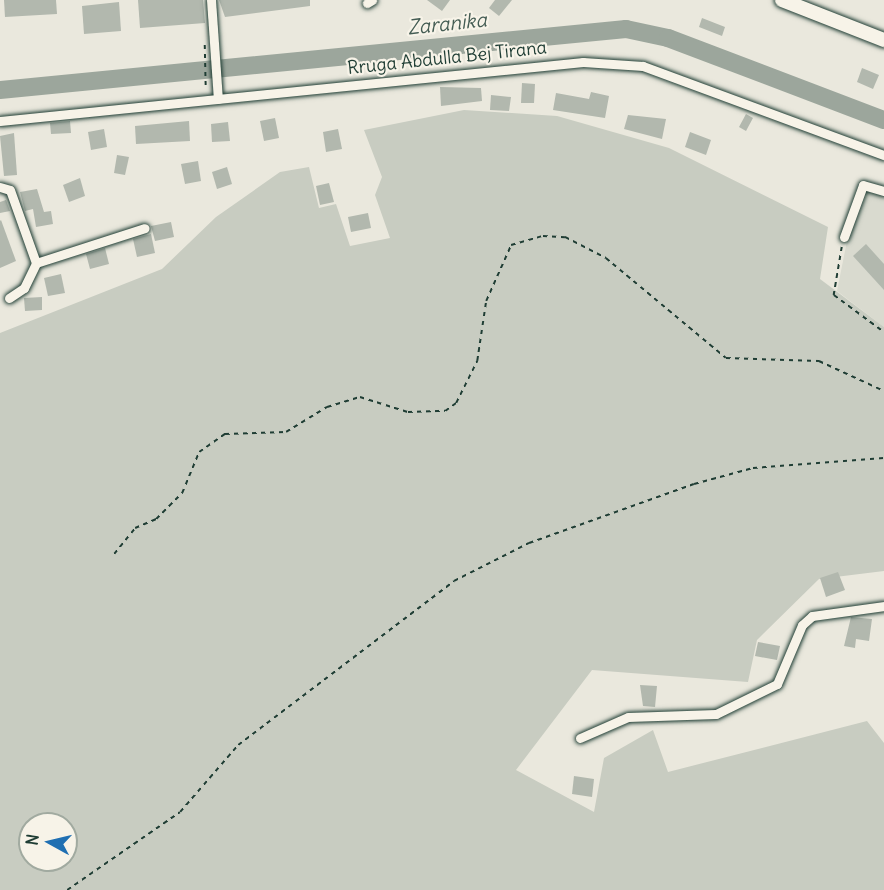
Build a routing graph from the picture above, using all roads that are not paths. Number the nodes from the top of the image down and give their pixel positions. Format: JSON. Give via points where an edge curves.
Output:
{"nodes":[{"id":1,"x":212,"y":0,"type":"edge"},
{"id":2,"x":782,"y":0,"type":"edge"},
{"id":3,"x":884,"y":40,"type":"edge"},
{"id":4,"x":218,"y":99,"type":"junction"},
{"id":5,"x":0,"y":121,"type":"edge"},
{"id":6,"x":884,"y":155,"type":"edge"},
{"id":7,"x":0,"y":187,"type":"edge"},
{"id":8,"x":884,"y":190,"type":"edge"},
{"id":9,"x":145,"y":228,"type":"dead end"},
{"id":10,"x":844,"y":237,"type":"road end"},
{"id":11,"x":36,"y":263,"type":"junction"},
{"id":12,"x":9,"y":298,"type":"dead end"},
{"id":13,"x":884,"y":606,"type":"edge"},
{"id":14,"x":580,"y":738,"type":"dead end"}],
"edges":[{"from":1,"to":4,"type":"street"},
{"from":2,"to":3,"type":"main road"},
{"from":4,"to":5,"type":"street","name":"Rruga Abdulla Bej Tirana"},
{"from":4,"to":6,"type":"street","name":"Rruga Abdulla Bej Tirana","via":[[553,64],[625,64]]},
{"from":7,"to":11,"type":"street","via":[[14,197]]},
{"from":8,"to":10,"type":"street","via":[[863,185]]},
{"from":9,"to":11,"type":"street"},
{"from":11,"to":12,"type":"street","via":[[24,288]]},
{"from":13,"to":14,"type":"street","via":[[812,616],[802,625],[777,684],[716,714],[628,717]]}]}
